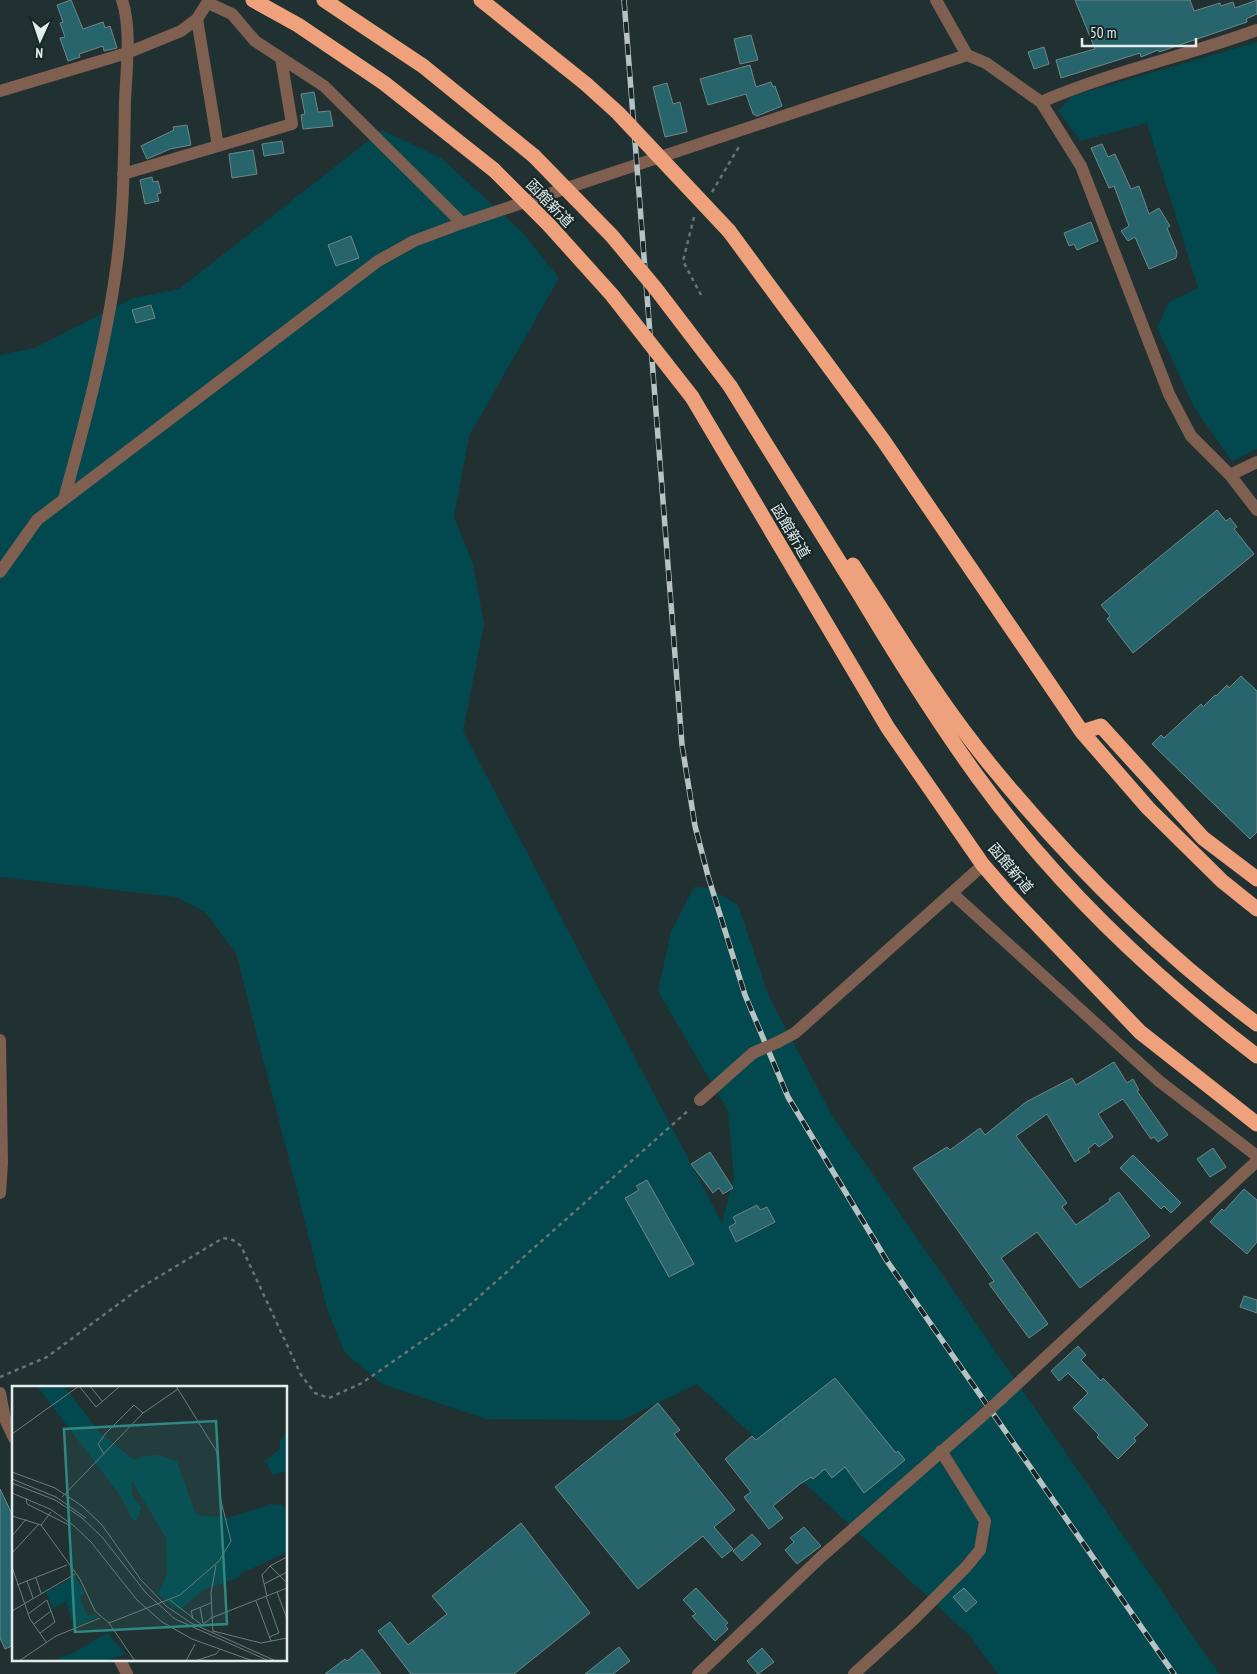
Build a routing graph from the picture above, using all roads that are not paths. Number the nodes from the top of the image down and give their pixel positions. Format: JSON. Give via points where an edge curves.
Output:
{"nodes":[{"id":1,"x":122,"y":0,"type":"edge"},
{"id":2,"x":253,"y":0,"type":"edge"},
{"id":3,"x":324,"y":0,"type":"edge"},
{"id":4,"x":481,"y":0,"type":"edge"},
{"id":5,"x":936,"y":0,"type":"edge"},
{"id":6,"x":208,"y":2,"type":"edge"},
{"id":7,"x":197,"y":19,"type":"junction"},
{"id":8,"x":1257,"y":30,"type":"edge"},
{"id":9,"x":127,"y":52,"type":"junction"},
{"id":10,"x":967,"y":55,"type":"junction"},
{"id":11,"x":281,"y":58,"type":"junction"},
{"id":12,"x":0,"y":91,"type":"edge"},
{"id":13,"x":1041,"y":102,"type":"junction"},
{"id":14,"x":218,"y":146,"type":"junction"},
{"id":15,"x":123,"y":174,"type":"junction"},
{"id":16,"x":462,"y":223,"type":"junction"},
{"id":17,"x":730,"y":386,"type":"junction"},
{"id":18,"x":1257,"y":462,"type":"edge"},
{"id":19,"x":1230,"y":475,"type":"junction"},
{"id":20,"x":64,"y":499,"type":"junction"},
{"id":21,"x":1257,"y":510,"type":"edge"},
{"id":22,"x":0,"y":572,"type":"edge"},
{"id":23,"x":1082,"y":732,"type":"junction"},
{"id":24,"x":983,"y":865,"type":"junction"},
{"id":25,"x":1257,"y":879,"type":"edge"},
{"id":26,"x":953,"y":894,"type":"junction"},
{"id":27,"x":1257,"y":909,"type":"edge"},
{"id":28,"x":1257,"y":1024,"type":"edge"},
{"id":29,"x":0,"y":1040,"type":"edge"},
{"id":30,"x":1257,"y":1056,"type":"edge"},
{"id":31,"x":700,"y":1100,"type":"road end"},
{"id":32,"x":1257,"y":1124,"type":"edge"},
{"id":33,"x":1257,"y":1156,"type":"edge"},
{"id":34,"x":1257,"y":1161,"type":"edge"},
{"id":35,"x":0,"y":1192,"type":"edge"},
{"id":36,"x":0,"y":1393,"type":"edge"},
{"id":37,"x":12,"y":1434,"type":"edge"},
{"id":38,"x":941,"y":1452,"type":"junction"},
{"id":39,"x":121,"y":1662,"type":"edge"},
{"id":40,"x":127,"y":1674,"type":"edge"},
{"id":41,"x":698,"y":1674,"type":"edge"},
{"id":42,"x":854,"y":1674,"type":"edge"}],
"edges":[{"from":1,"to":9,"type":"street"},
{"from":2,"to":24,"type":"highway","name":"函館新道","bridge":true,"via":[[298,25],[384,83],[494,170],[612,295],[692,398],[888,728]]},
{"from":3,"to":17,"type":"highway","name":"函館新道","bridge":true,"via":[[423,66],[534,156],[612,236]]},
{"from":4,"to":23,"type":"highway","bridge":true,"via":[[618,113],[729,231],[883,440]]},
{"from":5,"to":10,"type":"street"},
{"from":6,"to":7,"type":"street"},
{"from":6,"to":11,"type":"street","via":[[232,14],[255,41]]},
{"from":7,"to":9,"type":"street","via":[[181,31]]},
{"from":7,"to":14,"type":"street"},
{"from":8,"to":13,"type":"street","via":[[1070,89]]},
{"from":9,"to":12,"type":"street"},
{"from":9,"to":15,"type":"street"},
{"from":10,"to":13,"type":"street","via":[[986,63]]},
{"from":10,"to":16,"type":"street"},
{"from":11,"to":14,"type":"street","via":[[292,124]]},
{"from":11,"to":16,"type":"street","via":[[324,86]]},
{"from":13,"to":19,"type":"street","via":[[1081,166],[1169,394],[1191,436]]},
{"from":14,"to":15,"type":"street"},
{"from":15,"to":20,"type":"street","via":[[117,262],[90,404]]},
{"from":16,"to":20,"type":"street","via":[[414,241],[378,261]]},
{"from":17,"to":28,"type":"highway","name":"函館新道","via":[[910,653],[992,766],[1094,882],[1205,983]]},
{"from":17,"to":30,"type":"highway","name":"函館新道","via":[[923,697],[978,778],[1078,898],[1137,958]]},
{"from":18,"to":19,"type":"street"},
{"from":19,"to":21,"type":"street"},
{"from":20,"to":22,"type":"street","via":[[37,520]]},
{"from":23,"to":25,"type":"highway","via":[[1101,726],[1203,838]]},
{"from":23,"to":27,"type":"highway","via":[[1148,808],[1222,881]]},
{"from":24,"to":26,"type":"street"},
{"from":24,"to":32,"type":"highway","name":"函館新道","via":[[1140,1032]]},
{"from":26,"to":31,"type":"street","bridge":true,"via":[[795,1033],[753,1053]]},
{"from":26,"to":33,"type":"street","via":[[1159,1081]]},
{"from":29,"to":35,"type":"street"},
{"from":34,"to":38,"type":"street","bridge":true},
{"from":36,"to":37,"type":"street"},
{"from":38,"to":41,"type":"street","via":[[820,1557]]},
{"from":38,"to":42,"type":"street","via":[[985,1520],[980,1550],[913,1620]]},
{"from":39,"to":40,"type":"street"}]}
